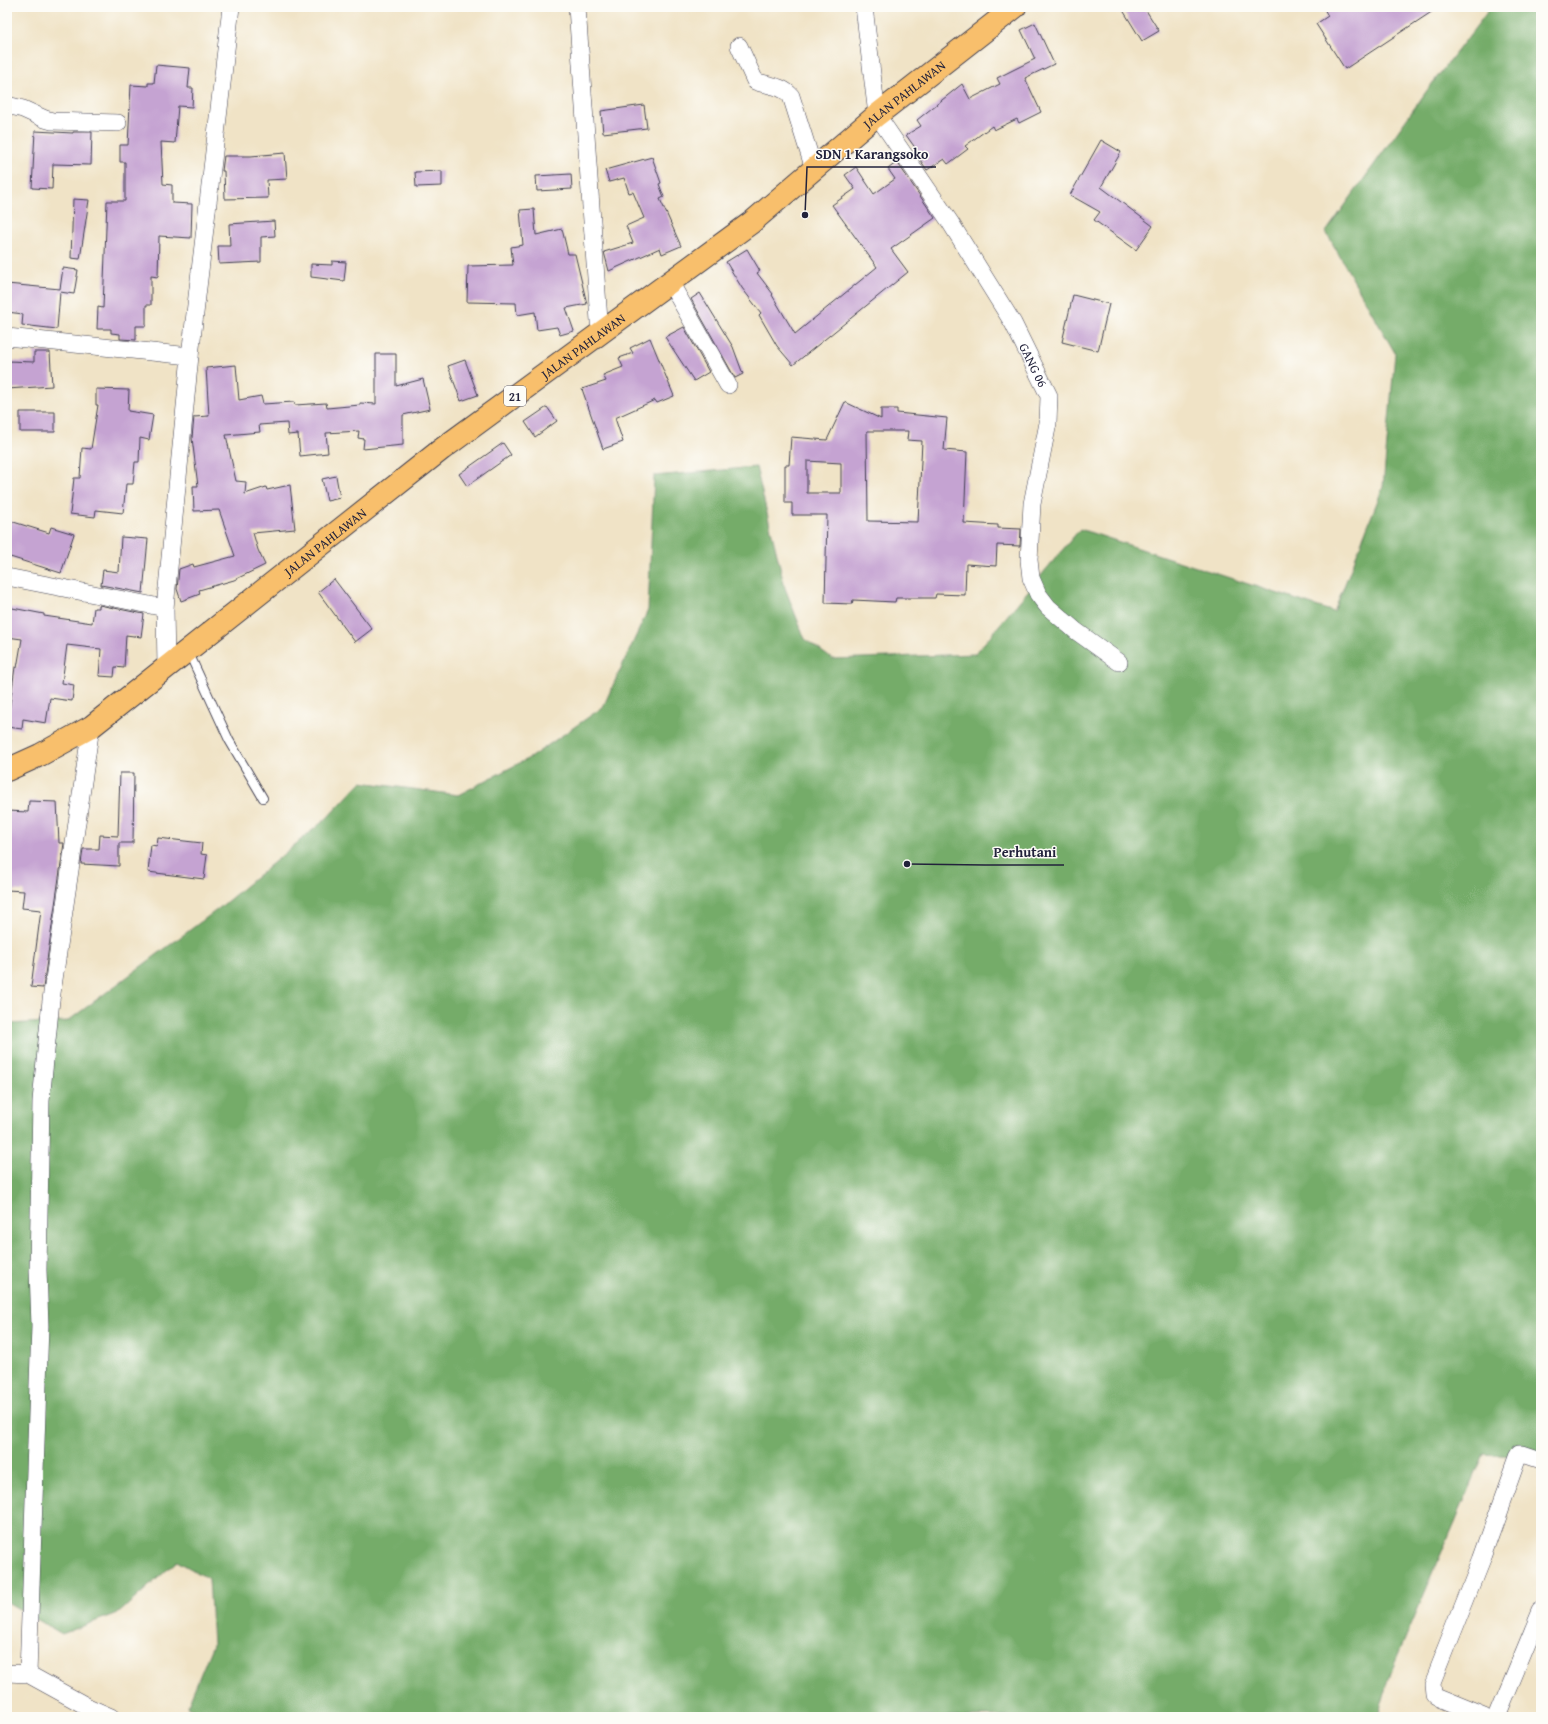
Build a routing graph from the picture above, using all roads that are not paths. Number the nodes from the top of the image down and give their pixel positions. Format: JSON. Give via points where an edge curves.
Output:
{"nodes":[{"id":1,"x":231,"y":7,"type":"edge"},
{"id":2,"x":577,"y":7,"type":"edge"},
{"id":3,"x":864,"y":7,"type":"edge"},
{"id":4,"x":1014,"y":7,"type":"edge"},
{"id":5,"x":739,"y":46,"type":"dead end"},
{"id":6,"x":7,"y":105,"type":"edge"},
{"id":7,"x":878,"y":115,"type":"junction"},
{"id":8,"x":118,"y":123,"type":"dead end"},
{"id":9,"x":814,"y":169,"type":"junction"},
{"id":10,"x":670,"y":282,"type":"junction"},
{"id":11,"x":600,"y":334,"type":"junction"},
{"id":12,"x":7,"y":337,"type":"edge"},
{"id":13,"x":190,"y":356,"type":"junction"},
{"id":14,"x":728,"y":386,"type":"dead end"},
{"id":15,"x":7,"y":577,"type":"edge"},
{"id":16,"x":165,"y":608,"type":"junction"},
{"id":17,"x":187,"y":650,"type":"junction"},
{"id":18,"x":1119,"y":662,"type":"dead end"},
{"id":19,"x":166,"y":668,"type":"junction"},
{"id":20,"x":91,"y":728,"type":"junction"},
{"id":21,"x":7,"y":770,"type":"edge"},
{"id":22,"x":263,"y":798,"type":"dead end"},
{"id":23,"x":1541,"y":1460,"type":"edge"},
{"id":24,"x":1541,"y":1611,"type":"edge"},
{"id":25,"x":7,"y":1673,"type":"edge"},
{"id":26,"x":28,"y":1674,"type":"junction"},
{"id":27,"x":111,"y":1717,"type":"edge"},
{"id":28,"x":1485,"y":1717,"type":"edge"},
{"id":29,"x":1498,"y":1717,"type":"edge"}],
"edges":[{"from":1,"to":13,"type":"street"},
{"from":2,"to":11,"type":"street"},
{"from":3,"to":7,"type":"street"},
{"from":4,"to":7,"type":"highway","name":"JALAN PAHLAWAN","number":"21"},
{"from":5,"to":9,"type":"street","via":[[755,80],[787,90],[791,96]]},
{"from":6,"to":8,"type":"street","via":[[23,109],[45,120]]},
{"from":7,"to":9,"type":"highway","name":"JALAN PAHLAWAN","number":"21"},
{"from":7,"to":18,"type":"street","name":"GANG 06","via":[[1013,322],[1047,390],[1050,410],[1032,504],[1029,553],[1031,578],[1038,594],[1048,607],[1076,631]]},
{"from":9,"to":10,"type":"highway","name":"JALAN PAHLAWAN","number":"21","via":[[752,222]]},
{"from":10,"to":11,"type":"highway","name":"JALAN PAHLAWAN","number":"21"},
{"from":10,"to":14,"type":"street"},
{"from":11,"to":17,"type":"highway","name":"JALAN PAHLAWAN","number":"21","via":[[442,450]]},
{"from":12,"to":13,"type":"street"},
{"from":13,"to":16,"type":"street"},
{"from":15,"to":16,"type":"street"},
{"from":16,"to":19,"type":"street"},
{"from":17,"to":19,"type":"highway","name":"JALAN PAHLAWAN","number":"21"},
{"from":17,"to":22,"type":"lane","via":[[229,740]]},
{"from":19,"to":20,"type":"highway","name":"JALAN PAHLAWAN","number":"21"},
{"from":20,"to":21,"type":"highway","name":"JALAN PAHLAWAN","number":"21"},
{"from":20,"to":26,"type":"street","via":[[51,1000],[41,1101],[38,1270],[40,1326]]},
{"from":23,"to":28,"type":"street","via":[[1523,1454],[1518,1457],[1481,1560],[1432,1683],[1433,1694],[1436,1697]]},
{"from":24,"to":29,"type":"street"},
{"from":25,"to":26,"type":"street"},
{"from":26,"to":27,"type":"street","via":[[88,1708]]}]}
